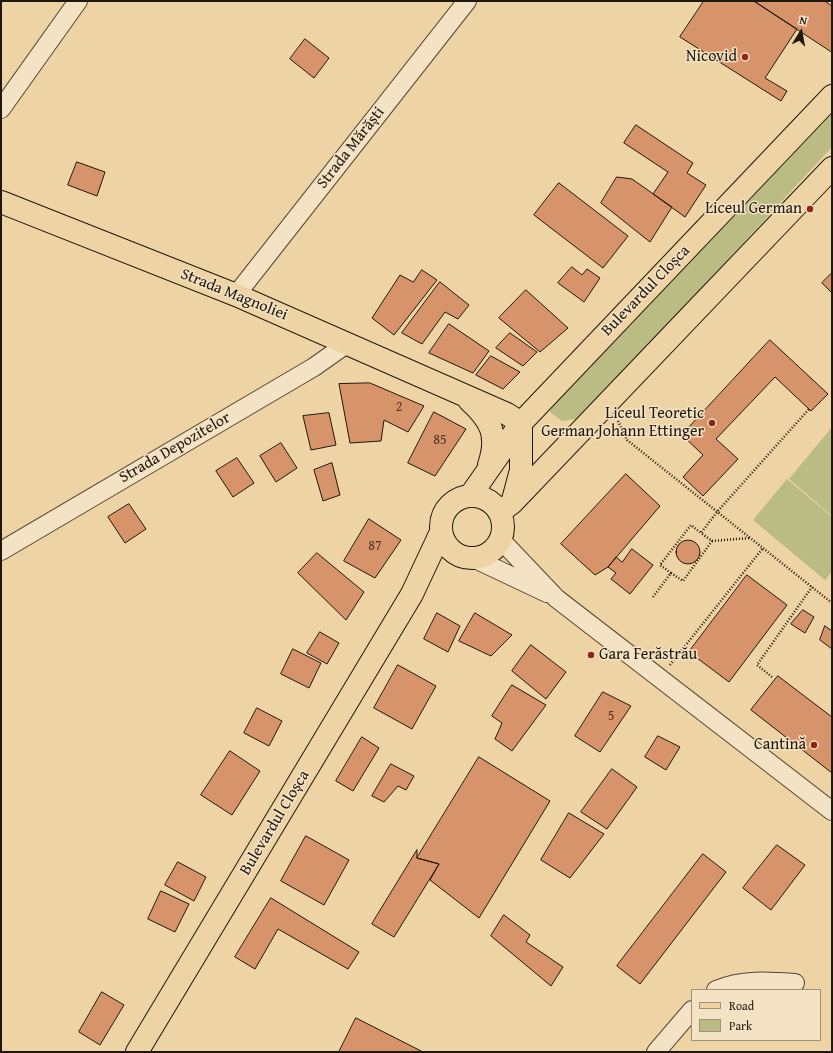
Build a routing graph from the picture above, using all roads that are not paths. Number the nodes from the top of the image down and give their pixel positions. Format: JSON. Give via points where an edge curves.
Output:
{"nodes":[{"id":1,"x":78,"y":1,"type":"edge"},
{"id":2,"x":467,"y":1,"type":"edge"},
{"id":3,"x":832,"y":96,"type":"edge"},
{"id":4,"x":1,"y":109,"type":"edge"},
{"id":5,"x":832,"y":168,"type":"edge"},
{"id":6,"x":1,"y":202,"type":"edge"},
{"id":7,"x":236,"y":295,"type":"junction"},
{"id":8,"x":348,"y":343,"type":"junction"},
{"id":9,"x":464,"y":396,"type":"junction"},
{"id":10,"x":521,"y":423,"type":"junction"},
{"id":11,"x":487,"y":471,"type":"junction"},
{"id":12,"x":470,"y":496,"type":"junction"},
{"id":13,"x":506,"y":507,"type":"junction"},
{"id":14,"x":440,"y":532,"type":"junction"},
{"id":15,"x":500,"y":539,"type":"junction"},
{"id":16,"x":1,"y":551,"type":"edge"},
{"id":17,"x":467,"y":557,"type":"junction"},
{"id":18,"x":412,"y":594,"type":"junction"},
{"id":19,"x":556,"y":598,"type":"junction"},
{"id":20,"x":832,"y":811,"type":"edge"},
{"id":21,"x":795,"y":983,"type":"dead end"},
{"id":22,"x":718,"y":989,"type":"edge"},
{"id":23,"x":691,"y":1011,"type":"edge"},
{"id":24,"x":137,"y":1052,"type":"edge"},
{"id":25,"x":656,"y":1052,"type":"edge"}],
"edges":[{"from":1,"to":4,"type":"street"},
{"from":2,"to":7,"type":"street","name":"Strada Mărăști"},
{"from":3,"to":10,"type":"main road","name":"Bulevardul Cloșca"},
{"from":5,"to":13,"type":"main road"},
{"from":6,"to":7,"type":"main road","name":"Strada Magnoliei"},
{"from":7,"to":8,"type":"main road","name":"Strada Magnoliei"},
{"from":8,"to":9,"type":"main road","name":"Strada Magnoliei"},
{"from":8,"to":16,"type":"street","name":"Strada Depozitelor","via":[[314,367]]},
{"from":9,"to":10,"type":"main road","name":"Strada Magnoliei","via":[[507,414]]},
{"from":9,"to":11,"type":"main road","name":"Strada Magnoliei","via":[[480,410],[492,428],[493,453]]},
{"from":10,"to":11,"type":"main road","name":"Bulevardul Cloșca"},
{"from":10,"to":13,"type":"main road","via":[[521,470]]},
{"from":11,"to":12,"type":"main road","name":"Bulevardul Cloșca"},
{"from":12,"to":13,"type":"main road","via":[[481,497]]},
{"from":12,"to":14,"type":"main road","name":"Bulevardul Cloșca","via":[[451,503],[444,511],[440,521]]},
{"from":13,"to":15,"type":"main road"},
{"from":14,"to":17,"type":"main road","via":[[449,548]]},
{"from":14,"to":18,"type":"main road","name":"Bulevardul Cloșca"},
{"from":15,"to":17,"type":"main road","name":"Bulevardul Cloșca","via":[[489,553]]},
{"from":15,"to":19,"type":"street"},
{"from":17,"to":18,"type":"main road","name":"Bulevardul Cloșca","via":[[437,570]]},
{"from":17,"to":19,"type":"street"},
{"from":18,"to":24,"type":"main road","name":"Bulevardul Cloșca"},
{"from":19,"to":20,"type":"street"},
{"from":21,"to":22,"type":"street","via":[[754,981],[729,984]]},
{"from":23,"to":25,"type":"street"}]}
